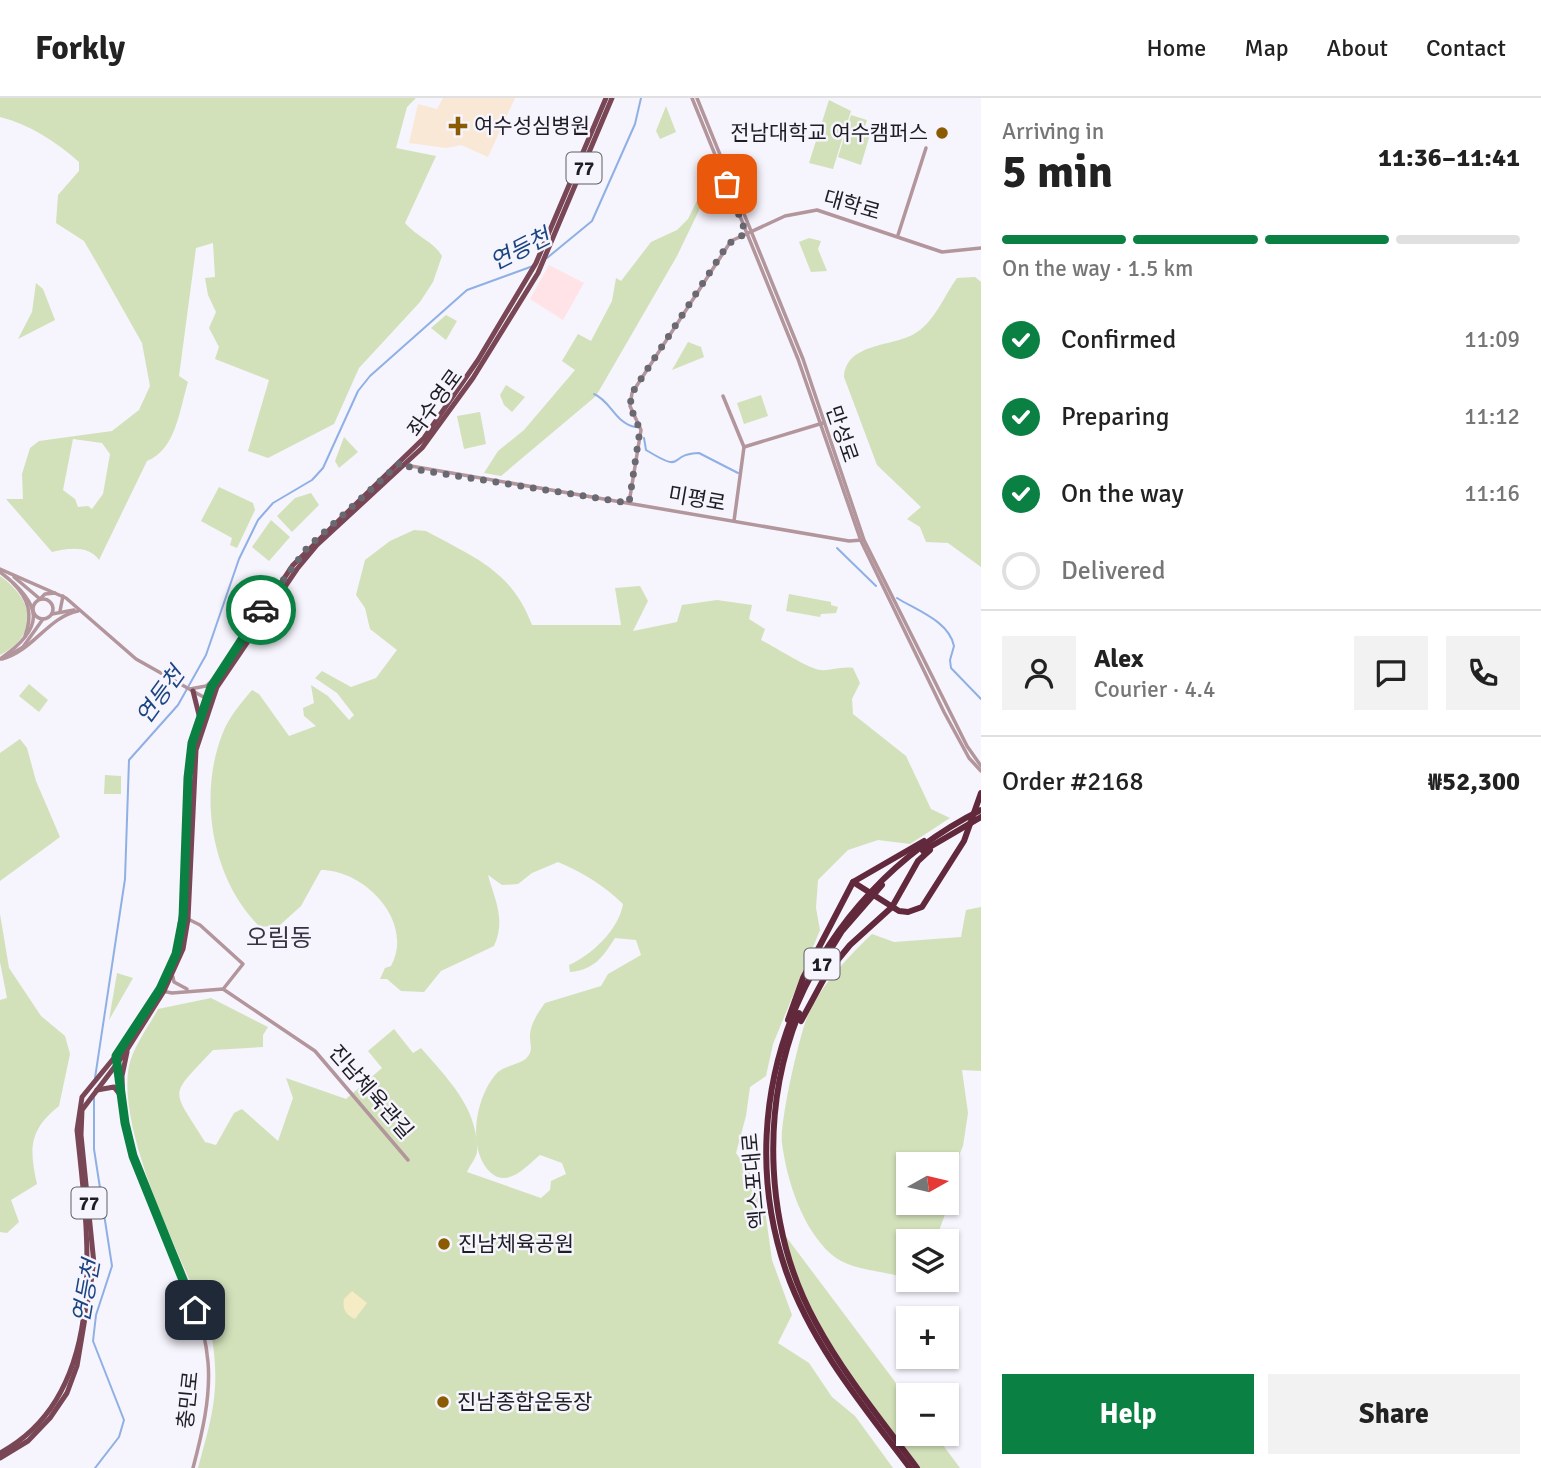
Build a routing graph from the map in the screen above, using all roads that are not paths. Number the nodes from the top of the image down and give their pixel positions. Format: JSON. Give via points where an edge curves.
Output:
{"nodes":[{"id":1,"x":606,"y":98,"type":"edge"},
{"id":2,"x":612,"y":98,"type":"edge"},
{"id":3,"x":694,"y":98,"type":"edge"},
{"id":4,"x":598,"y":126,"type":"junction"},
{"id":5,"x":926,"y":148,"type":"dead end"},
{"id":6,"x":557,"y":223,"type":"junction"},
{"id":7,"x":748,"y":232,"type":"junction"},
{"id":8,"x":898,"y":235,"type":"junction"},
{"id":9,"x":981,"y":248,"type":"edge"},
{"id":10,"x":543,"y":256,"type":"junction"},
{"id":11,"x":525,"y":290,"type":"junction"},
{"id":12,"x":723,"y":397,"type":"dead end"},
{"id":13,"x":824,"y":422,"type":"junction"},
{"id":14,"x":744,"y":446,"type":"junction"},
{"id":15,"x":403,"y":464,"type":"junction"},
{"id":16,"x":629,"y":503,"type":"junction"},
{"id":17,"x":734,"y":521,"type":"junction"},
{"id":18,"x":863,"y":540,"type":"junction"},
{"id":19,"x":295,"y":567,"type":"junction"},
{"id":20,"x":3,"y":572,"type":"edge"},
{"id":21,"x":59,"y":594,"type":"junction"},
{"id":22,"x":40,"y":599,"type":"junction"},
{"id":23,"x":74,"y":604,"type":"junction"},
{"id":24,"x":33,"y":611,"type":"junction"},
{"id":25,"x":78,"y":611,"type":"junction"},
{"id":26,"x":60,"y":612,"type":"junction"},
{"id":27,"x":52,"y":614,"type":"junction"},
{"id":28,"x":88,"y":617,"type":"junction"},
{"id":29,"x":43,"y":619,"type":"junction"},
{"id":30,"x":23,"y":641,"type":"junction"},
{"id":31,"x":0,"y":660,"type":"edge"},
{"id":32,"x":218,"y":675,"type":"junction"},
{"id":33,"x":191,"y":690,"type":"junction"},
{"id":34,"x":209,"y":700,"type":"junction"},
{"id":35,"x":202,"y":715,"type":"junction"},
{"id":36,"x":981,"y":766,"type":"edge"},
{"id":37,"x":981,"y":771,"type":"edge"},
{"id":38,"x":981,"y":793,"type":"edge"},
{"id":39,"x":981,"y":810,"type":"edge"},
{"id":40,"x":981,"y":817,"type":"edge"},
{"id":41,"x":948,"y":831,"type":"junction"},
{"id":42,"x":940,"y":837,"type":"junction"},
{"id":43,"x":853,"y":882,"type":"junction"},
{"id":44,"x":187,"y":896,"type":"junction"},
{"id":45,"x":892,"y":908,"type":"junction"},
{"id":46,"x":188,"y":919,"type":"junction"},
{"id":47,"x":180,"y":958,"type":"junction"},
{"id":48,"x":223,"y":989,"type":"junction"},
{"id":49,"x":162,"y":990,"type":"junction"},
{"id":50,"x":189,"y":990,"type":"junction"},
{"id":51,"x":128,"y":1049,"type":"junction"},
{"id":52,"x":781,"y":1056,"type":"junction"},
{"id":53,"x":117,"y":1059,"type":"junction"},
{"id":54,"x":90,"y":1093,"type":"junction"},
{"id":55,"x":121,"y":1096,"type":"junction"},
{"id":56,"x":123,"y":1111,"type":"junction"},
{"id":57,"x":408,"y":1160,"type":"dead end"},
{"id":58,"x":828,"y":1350,"type":"junction"},
{"id":59,"x":0,"y":1456,"type":"edge"},
{"id":60,"x":193,"y":1468,"type":"edge"},
{"id":61,"x":910,"y":1468,"type":"edge"},
{"id":62,"x":917,"y":1468,"type":"edge"}],
"edges":[{"from":1,"to":4,"type":"main road","name":"좌수영로","number":"77"},
{"from":2,"to":4,"type":"main road","name":"좌수영로","number":"77"},
{"from":3,"to":7,"type":"street","name":"만성로"},
{"from":4,"to":6,"type":"main road","name":"좌수영로","number":"77"},
{"from":5,"to":8,"type":"street","name":"대학로"},
{"from":6,"to":10,"type":"main road","name":"좌수영로","number":"77"},
{"from":6,"to":10,"type":"main road","name":"좌수영로","number":"77","via":[[555,237]]},
{"from":7,"to":8,"type":"street","name":"대학로","via":[[812,209]]},
{"from":7,"to":13,"type":"street","name":"만성로"},
{"from":7,"to":16,"type":"street","name":"대학로","via":[[728,244],[632,393],[630,406],[640,430]]},
{"from":8,"to":9,"type":"street","via":[[945,252]]},
{"from":10,"to":11,"type":"main road","name":"좌수영로","number":"77"},
{"from":10,"to":11,"type":"main road","name":"좌수영로","number":"77","via":[[538,273]]},
{"from":11,"to":15,"type":"main road","name":"좌수영로","number":"77","via":[[420,447]]},
{"from":12,"to":14,"type":"street"},
{"from":13,"to":14,"type":"street"},
{"from":13,"to":18,"type":"street","name":"만성로"},
{"from":14,"to":17,"type":"street"},
{"from":15,"to":16,"type":"street","name":"미평로"},
{"from":15,"to":19,"type":"main road","name":"좌수영로","number":"77","via":[[319,536]]},
{"from":16,"to":17,"type":"street","name":"미평로"},
{"from":17,"to":18,"type":"street","name":"미평로"},
{"from":18,"to":36,"type":"street","name":"만성로"},
{"from":18,"to":37,"type":"street","name":"만성로","via":[[944,712]]},
{"from":19,"to":32,"type":"main road","name":"좌수영로","number":"77"},
{"from":19,"to":34,"type":"main road","name":"좌수영로","number":"77"},
{"from":20,"to":21,"type":"street"},
{"from":20,"to":22,"type":"street"},
{"from":20,"to":24,"type":"street","via":[[23,590]]},
{"from":20,"to":30,"type":"street","via":[[28,606]]},
{"from":21,"to":22,"type":"street"},
{"from":21,"to":23,"type":"street"},
{"from":21,"to":26,"type":"street"},
{"from":22,"to":24,"type":"street"},
{"from":22,"to":27,"type":"street","via":[[51,603]]},
{"from":23,"to":26,"type":"street"},
{"from":23,"to":28,"type":"street"},
{"from":24,"to":29,"type":"street"},
{"from":24,"to":30,"type":"street","via":[[32,626]]},
{"from":25,"to":26,"type":"street"},
{"from":25,"to":28,"type":"street"},
{"from":25,"to":31,"type":"street","via":[[65,614],[19,654]]},
{"from":26,"to":27,"type":"street"},
{"from":27,"to":29,"type":"street"},
{"from":28,"to":33,"type":"street","via":[[136,659]]},
{"from":29,"to":31,"type":"street","via":[[20,649]]},
{"from":30,"to":31,"type":"street"},
{"from":32,"to":33,"type":"street","via":[[206,686]]},
{"from":32,"to":34,"type":"main road","name":"좌수영로","number":"77"},
{"from":33,"to":34,"type":"street"},
{"from":33,"to":35,"type":"main road"},
{"from":34,"to":35,"type":"main road","name":"좌수영로","number":"77"},
{"from":35,"to":44,"type":"main road","name":"좌수영로","number":"77","via":[[190,757]]},
{"from":38,"to":45,"type":"highway","via":[[964,841],[929,899],[908,912]]},
{"from":39,"to":41,"type":"highway","name":"엑스포대로","number":"17"},
{"from":40,"to":41,"type":"highway","name":"엑스포대로","number":"17"},
{"from":41,"to":42,"type":"highway","name":"엑스포대로","number":"17"},
{"from":42,"to":43,"type":"highway"},
{"from":42,"to":45,"type":"highway","via":[[918,861]]},
{"from":42,"to":52,"type":"highway","name":"엑스포대로","number":"17","via":[[892,869],[839,927],[805,988]]},
{"from":43,"to":45,"type":"highway"},
{"from":43,"to":52,"type":"highway","via":[[803,978],[782,1035]]},
{"from":44,"to":46,"type":"main road","name":"좌수영로","number":"77"},
{"from":44,"to":49,"type":"main road","name":"좌수영로","number":"77","via":[[179,945]]},
{"from":45,"to":52,"type":"highway","via":[[850,945],[827,973]]},
{"from":46,"to":47,"type":"main road","name":"좌수영로","number":"77"},
{"from":46,"to":48,"type":"street","via":[[243,964]]},
{"from":47,"to":49,"type":"main road","name":"좌수영로","number":"77"},
{"from":47,"to":50,"type":"street","via":[[172,979]]},
{"from":48,"to":50,"type":"street"},
{"from":48,"to":57,"type":"street","name":"진남체육관길","via":[[315,1051]]},
{"from":49,"to":50,"type":"street"},
{"from":49,"to":51,"type":"main road","name":"좌수영로","number":"77"},
{"from":49,"to":53,"type":"main road","name":"좌수영로","number":"77"},
{"from":51,"to":53,"type":"main road","name":"좌수영로","number":"77"},
{"from":51,"to":56,"type":"main road","via":[[122,1076]]},
{"from":52,"to":58,"type":"highway","name":"엑스포대로","number":"17","via":[[773,1141],[777,1199],[804,1300]]},
{"from":52,"to":58,"type":"highway","name":"엑스포대로","number":"17","via":[[766,1133],[777,1240],[797,1298]]},
{"from":53,"to":54,"type":"main road","name":"좌수영로","number":"77"},
{"from":53,"to":55,"type":"street","name":"충민로"},
{"from":54,"to":55,"type":"main road","via":[[105,1086],[114,1087]]},
{"from":54,"to":59,"type":"main road","number":"77","via":[[81,1114],[81,1135],[94,1264],[79,1346],[66,1393],[50,1418],[28,1441]]},
{"from":55,"to":56,"type":"street","name":"충민로"},
{"from":56,"to":60,"type":"street","name":"충민로","via":[[133,1156],[195,1310],[206,1352],[206,1405]]},
{"from":58,"to":61,"type":"highway","name":"엑스포대로","number":"17"},
{"from":58,"to":62,"type":"highway","name":"엑스포대로","number":"17"}]}
